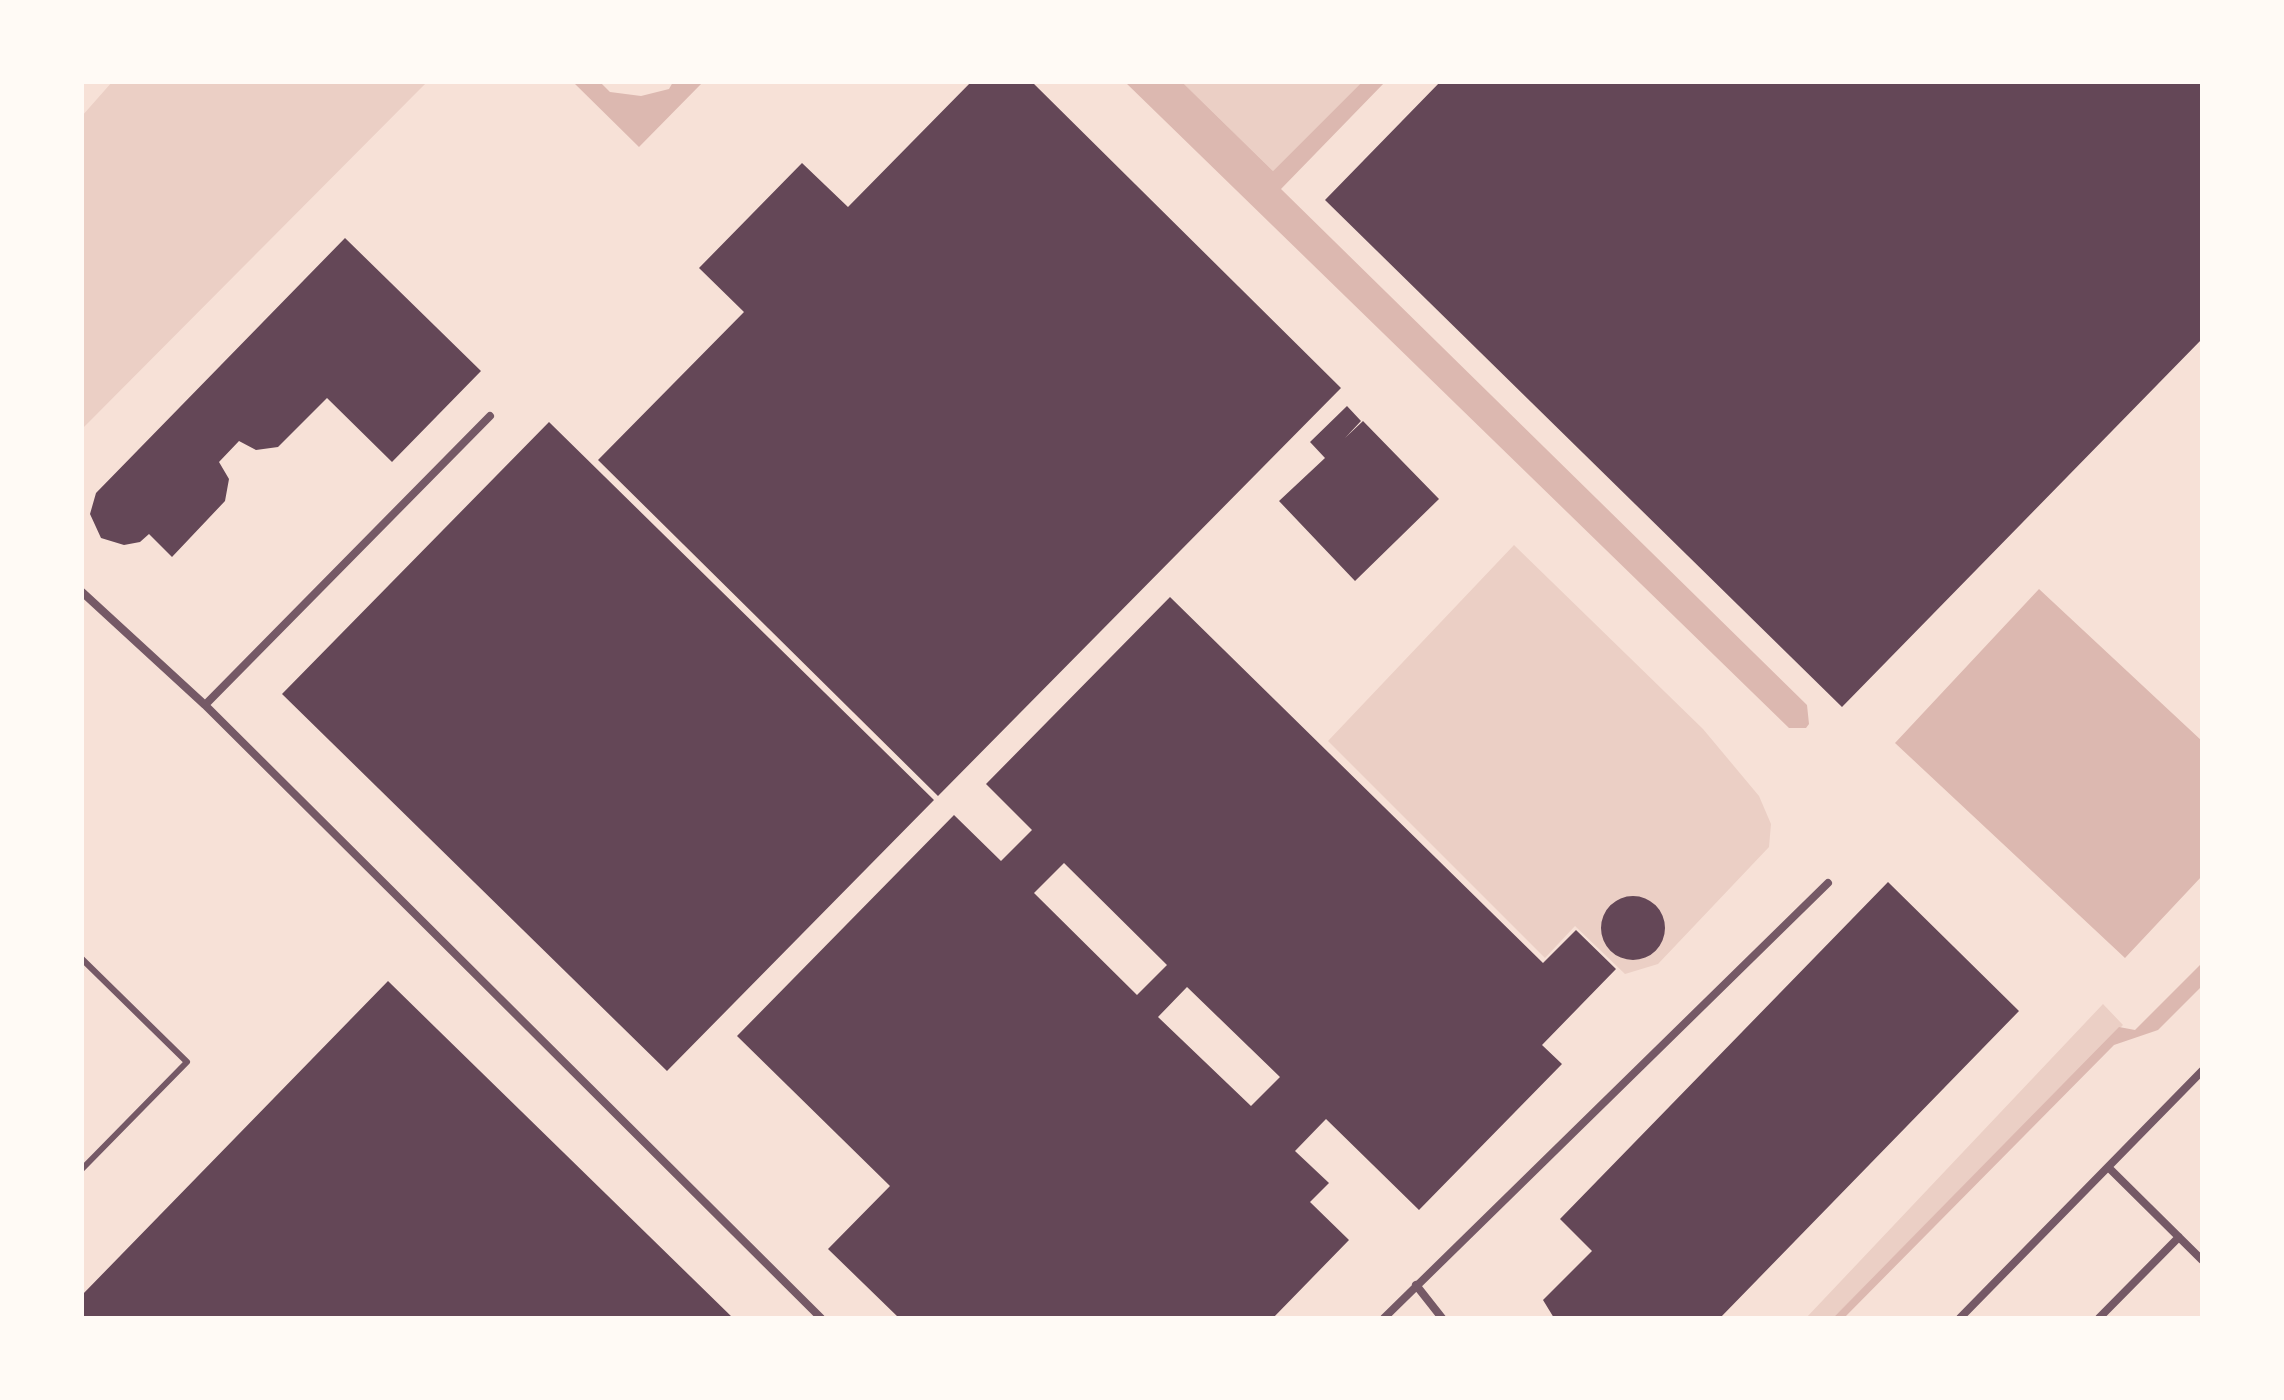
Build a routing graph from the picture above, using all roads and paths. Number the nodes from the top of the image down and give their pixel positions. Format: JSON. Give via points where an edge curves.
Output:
{"nodes":[{"id":1,"x":490,"y":416,"type":"dead end"},
{"id":2,"x":82,"y":592,"type":"edge"},
{"id":3,"x":205,"y":705,"type":"junction"},
{"id":4,"x":1828,"y":883,"type":"dead end"},
{"id":5,"x":82,"y":959,"type":"edge"},
{"id":6,"x":2202,"y":1071,"type":"edge"},
{"id":7,"x":2108,"y":1167,"type":"junction"},
{"id":8,"x":82,"y":1169,"type":"edge"},
{"id":9,"x":2179,"y":1237,"type":"junction"},
{"id":10,"x":2202,"y":1260,"type":"edge"},
{"id":11,"x":1416,"y":1285,"type":"junction"},
{"id":12,"x":821,"y":1318,"type":"edge"},
{"id":13,"x":1384,"y":1318,"type":"edge"},
{"id":14,"x":1442,"y":1318,"type":"edge"},
{"id":15,"x":1960,"y":1318,"type":"edge"},
{"id":16,"x":2099,"y":1318,"type":"edge"}],
"edges":[{"from":1,"to":3,"type":"street"},
{"from":2,"to":3,"type":"street"},
{"from":3,"to":12,"type":"street"},
{"from":4,"to":11,"type":"street"},
{"from":5,"to":8,"type":"lane","via":[[187,1062]]},
{"from":6,"to":7,"type":"street"},
{"from":7,"to":9,"type":"street"},
{"from":7,"to":15,"type":"street"},
{"from":9,"to":10,"type":"street"},
{"from":9,"to":16,"type":"street"},
{"from":11,"to":13,"type":"street"},
{"from":11,"to":14,"type":"street"}]}
